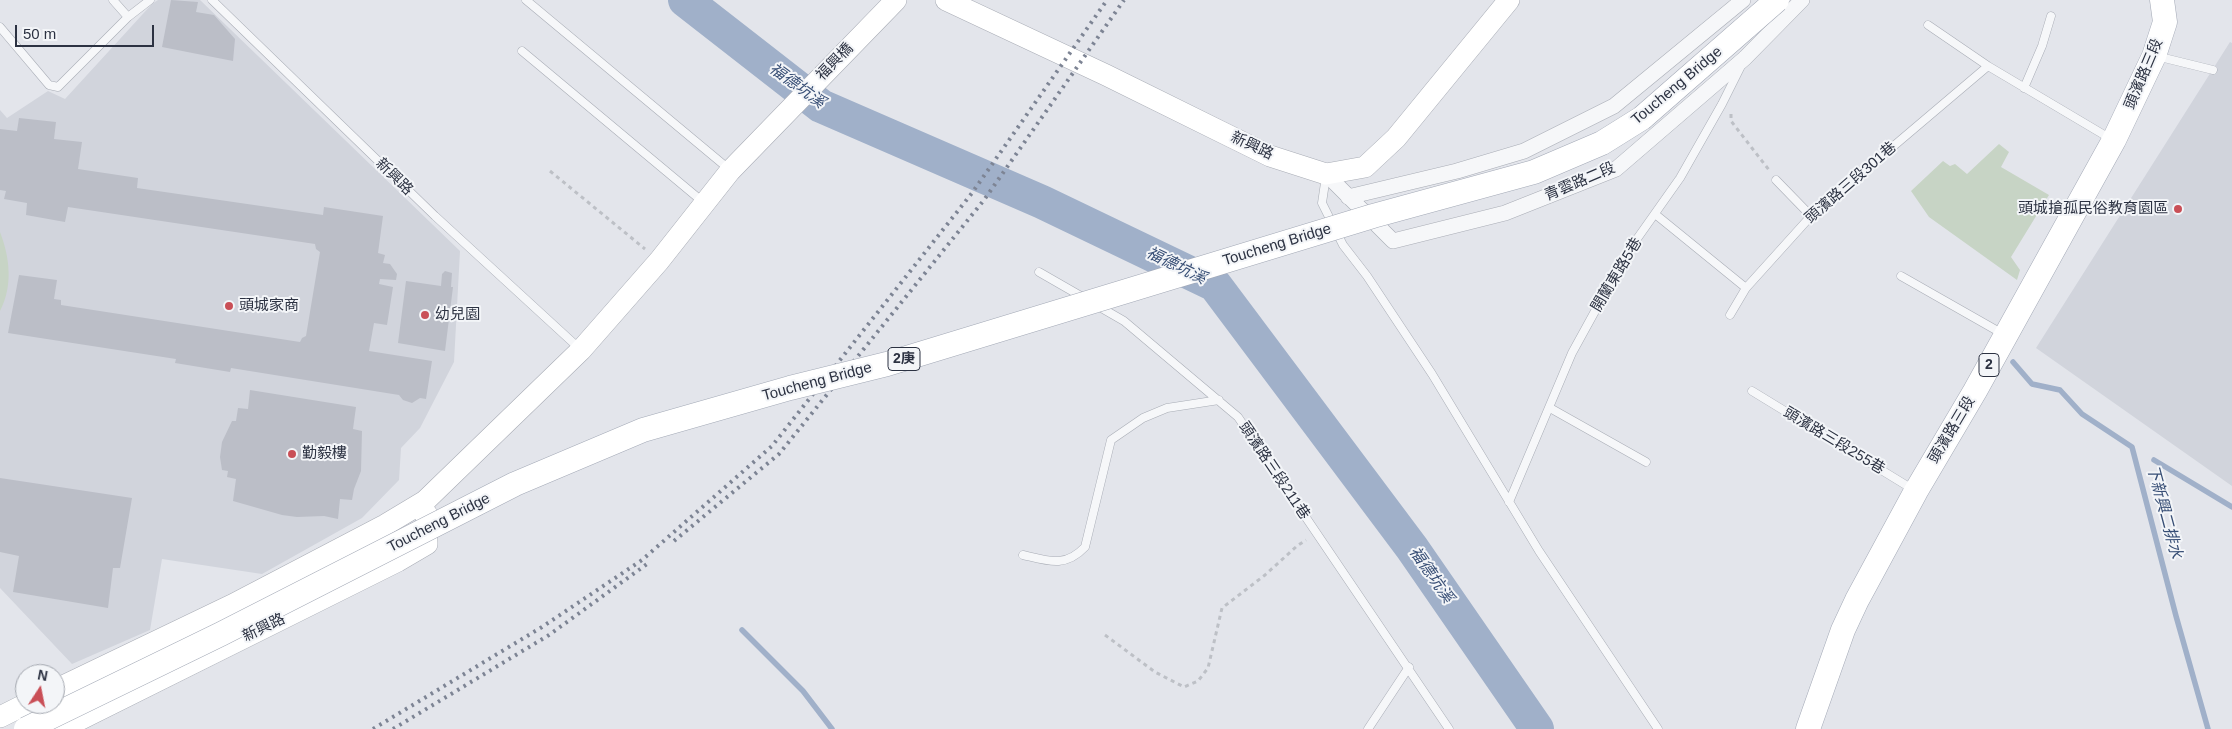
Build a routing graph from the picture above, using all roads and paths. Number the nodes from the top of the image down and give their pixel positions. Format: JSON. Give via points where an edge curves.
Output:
{"nodes":[{"id":1,"x":113,"y":0,"type":"edge"},
{"id":2,"x":150,"y":0,"type":"edge"},
{"id":3,"x":212,"y":0,"type":"edge"},
{"id":4,"x":526,"y":0,"type":"edge"},
{"id":5,"x":896,"y":0,"type":"edge"},
{"id":6,"x":946,"y":0,"type":"edge"},
{"id":7,"x":1509,"y":0,"type":"edge"},
{"id":8,"x":1743,"y":0,"type":"edge"},
{"id":9,"x":1777,"y":0,"type":"edge"},
{"id":10,"x":1802,"y":0,"type":"edge"},
{"id":11,"x":2162,"y":0,"type":"edge"},
{"id":12,"x":2052,"y":16,"type":"dead end"},
{"id":13,"x":128,"y":17,"type":"junction"},
{"id":14,"x":1928,"y":25,"type":"dead end"},
{"id":15,"x":0,"y":27,"type":"edge"},
{"id":16,"x":522,"y":51,"type":"dead end"},
{"id":17,"x":2154,"y":56,"type":"junction"},
{"id":18,"x":1745,"y":58,"type":"junction"},
{"id":19,"x":1988,"y":66,"type":"junction"},
{"id":20,"x":2214,"y":70,"type":"dead end"},
{"id":21,"x":2024,"y":88,"type":"junction"},
{"id":22,"x":1731,"y":112,"type":"dead end"},
{"id":23,"x":2114,"y":140,"type":"junction"},
{"id":24,"x":550,"y":171,"type":"dead end"},
{"id":25,"x":730,"y":171,"type":"junction"},
{"id":26,"x":1326,"y":174,"type":"junction"},
{"id":27,"x":1776,"y":180,"type":"joint"},
{"id":28,"x":1348,"y":197,"type":"junction"},
{"id":29,"x":705,"y":204,"type":"junction"},
{"id":30,"x":1655,"y":214,"type":"junction"},
{"id":31,"x":1811,"y":216,"type":"junction"},
{"id":32,"x":659,"y":260,"type":"junction"},
{"id":33,"x":1039,"y":272,"type":"dead end"},
{"id":34,"x":1901,"y":276,"type":"dead end"},
{"id":35,"x":1746,"y":288,"type":"junction"},
{"id":36,"x":1730,"y":315,"type":"dead end"},
{"id":37,"x":2005,"y":335,"type":"junction"},
{"id":38,"x":580,"y":350,"type":"junction"},
{"id":39,"x":1752,"y":391,"type":"dead end"},
{"id":40,"x":1219,"y":400,"type":"junction"},
{"id":41,"x":1550,"y":408,"type":"junction"},
{"id":42,"x":1646,"y":462,"type":"dead end"},
{"id":43,"x":1916,"y":491,"type":"junction"},
{"id":44,"x":425,"y":501,"type":"junction"},
{"id":45,"x":1509,"y":502,"type":"junction"},
{"id":46,"x":1316,"y":534,"type":"junction"},
{"id":47,"x":1023,"y":555,"type":"dead end"},
{"id":48,"x":1104,"y":635,"type":"dead end"},
{"id":49,"x":1409,"y":668,"type":"junction"},
{"id":50,"x":65,"y":685,"type":"edge"},
{"id":51,"x":15,"y":710,"type":"edge"},
{"id":52,"x":0,"y":717,"type":"edge"},
{"id":53,"x":26,"y":729,"type":"edge"},
{"id":54,"x":61,"y":729,"type":"edge"},
{"id":55,"x":1368,"y":729,"type":"edge"},
{"id":56,"x":1449,"y":729,"type":"edge"},
{"id":57,"x":1658,"y":729,"type":"edge"},
{"id":58,"x":1808,"y":729,"type":"edge"}],
"edges":[{"from":1,"to":13,"type":"lane"},
{"from":2,"to":13,"type":"lane"},
{"from":3,"to":38,"type":"lane","name":"新興路","via":[[435,216]]},
{"from":4,"to":25,"type":"lane"},
{"from":5,"to":25,"type":"street","name":"福興橋"},
{"from":6,"to":26,"type":"street","name":"新興路","via":[[1106,74],[1270,156]]},
{"from":7,"to":26,"type":"street","name":"新興路","via":[[1390,144],[1365,167]]},
{"from":8,"to":28,"type":"street","via":[[1614,106],[1524,151]]},
{"from":9,"to":53,"type":"main road","name":"Toucheng Bridge","number":"2庚","bridge":true,"via":[[1642,118],[1602,143],[1551,165],[887,364],[643,430],[516,484]]},
{"from":10,"to":18,"type":"street","name":"青雲路二段"},
{"from":11,"to":17,"type":"main road","name":"頭濱路三段","number":"2","via":[[2165,22]]},
{"from":12,"to":21,"type":"lane"},
{"from":13,"to":15,"type":"lane","via":[[58,87],[49,85]]},
{"from":14,"to":19,"type":"lane"},
{"from":16,"to":29,"type":"lane"},
{"from":17,"to":20,"type":"lane"},
{"from":17,"to":23,"type":"main road","name":"頭濱路三段","number":"2"},
{"from":18,"to":28,"type":"street","name":"青雲路二段","via":[[1616,169],[1505,212],[1393,241]]},
{"from":18,"to":30,"type":"lane","name":"開蘭東路5巷","via":[[1685,170]]},
{"from":19,"to":21,"type":"lane"},
{"from":19,"to":31,"type":"lane","name":"頭濱路三段301巷"},
{"from":21,"to":23,"type":"lane"},
{"from":22,"to":27,"type":"path","via":[[1731,121]]},
{"from":23,"to":37,"type":"main road","name":"頭濱路三段","number":"2"},
{"from":24,"to":32,"type":"path"},
{"from":25,"to":29,"type":"street"},
{"from":26,"to":28,"type":"street","name":"青雲路二段"},
{"from":26,"to":45,"type":"lane","via":[[1322,203],[1342,245],[1368,276],[1432,374]]},
{"from":27,"to":31,"type":"lane"},
{"from":29,"to":32,"type":"street"},
{"from":30,"to":35,"type":"lane"},
{"from":30,"to":41,"type":"lane","name":"開蘭東路5巷","via":[[1627,254],[1577,345]]},
{"from":31,"to":35,"type":"lane","name":"頭濱路三段301巷"},
{"from":32,"to":38,"type":"street"},
{"from":33,"to":40,"type":"lane","name":"頭濱路三段211巷","via":[[1124,321]]},
{"from":34,"to":37,"type":"lane"},
{"from":35,"to":36,"type":"lane","name":"頭濱路三段301巷"},
{"from":37,"to":43,"type":"main road","name":"頭濱路三段","number":"2"},
{"from":38,"to":44,"type":"street"},
{"from":39,"to":43,"type":"lane","name":"頭濱路三段255巷"},
{"from":40,"to":46,"type":"lane","name":"頭濱路三段211巷","via":[[1238,418]]},
{"from":40,"to":47,"type":"lane","via":[[1167,408],[1143,418],[1111,440],[1085,547],[1076,556],[1054,563]]},
{"from":41,"to":42,"type":"lane"},
{"from":41,"to":45,"type":"lane","name":"開蘭東路5巷"},
{"from":43,"to":58,"type":"main road","name":"頭濱路三段","number":"2","via":[[1854,607]]},
{"from":44,"to":50,"type":"street","via":[[232,605]]},
{"from":44,"to":54,"type":"street","name":"新興路","via":[[427,544]]},
{"from":45,"to":57,"type":"lane"},
{"from":46,"to":48,"type":"path","via":[[1222,608],[1208,668],[1198,681],[1184,687],[1155,672]]},
{"from":46,"to":49,"type":"lane","name":"頭濱路三段211巷"},
{"from":49,"to":55,"type":"lane"},
{"from":49,"to":56,"type":"lane","name":"頭濱路三段211巷"},
{"from":51,"to":52,"type":"street"}]}
